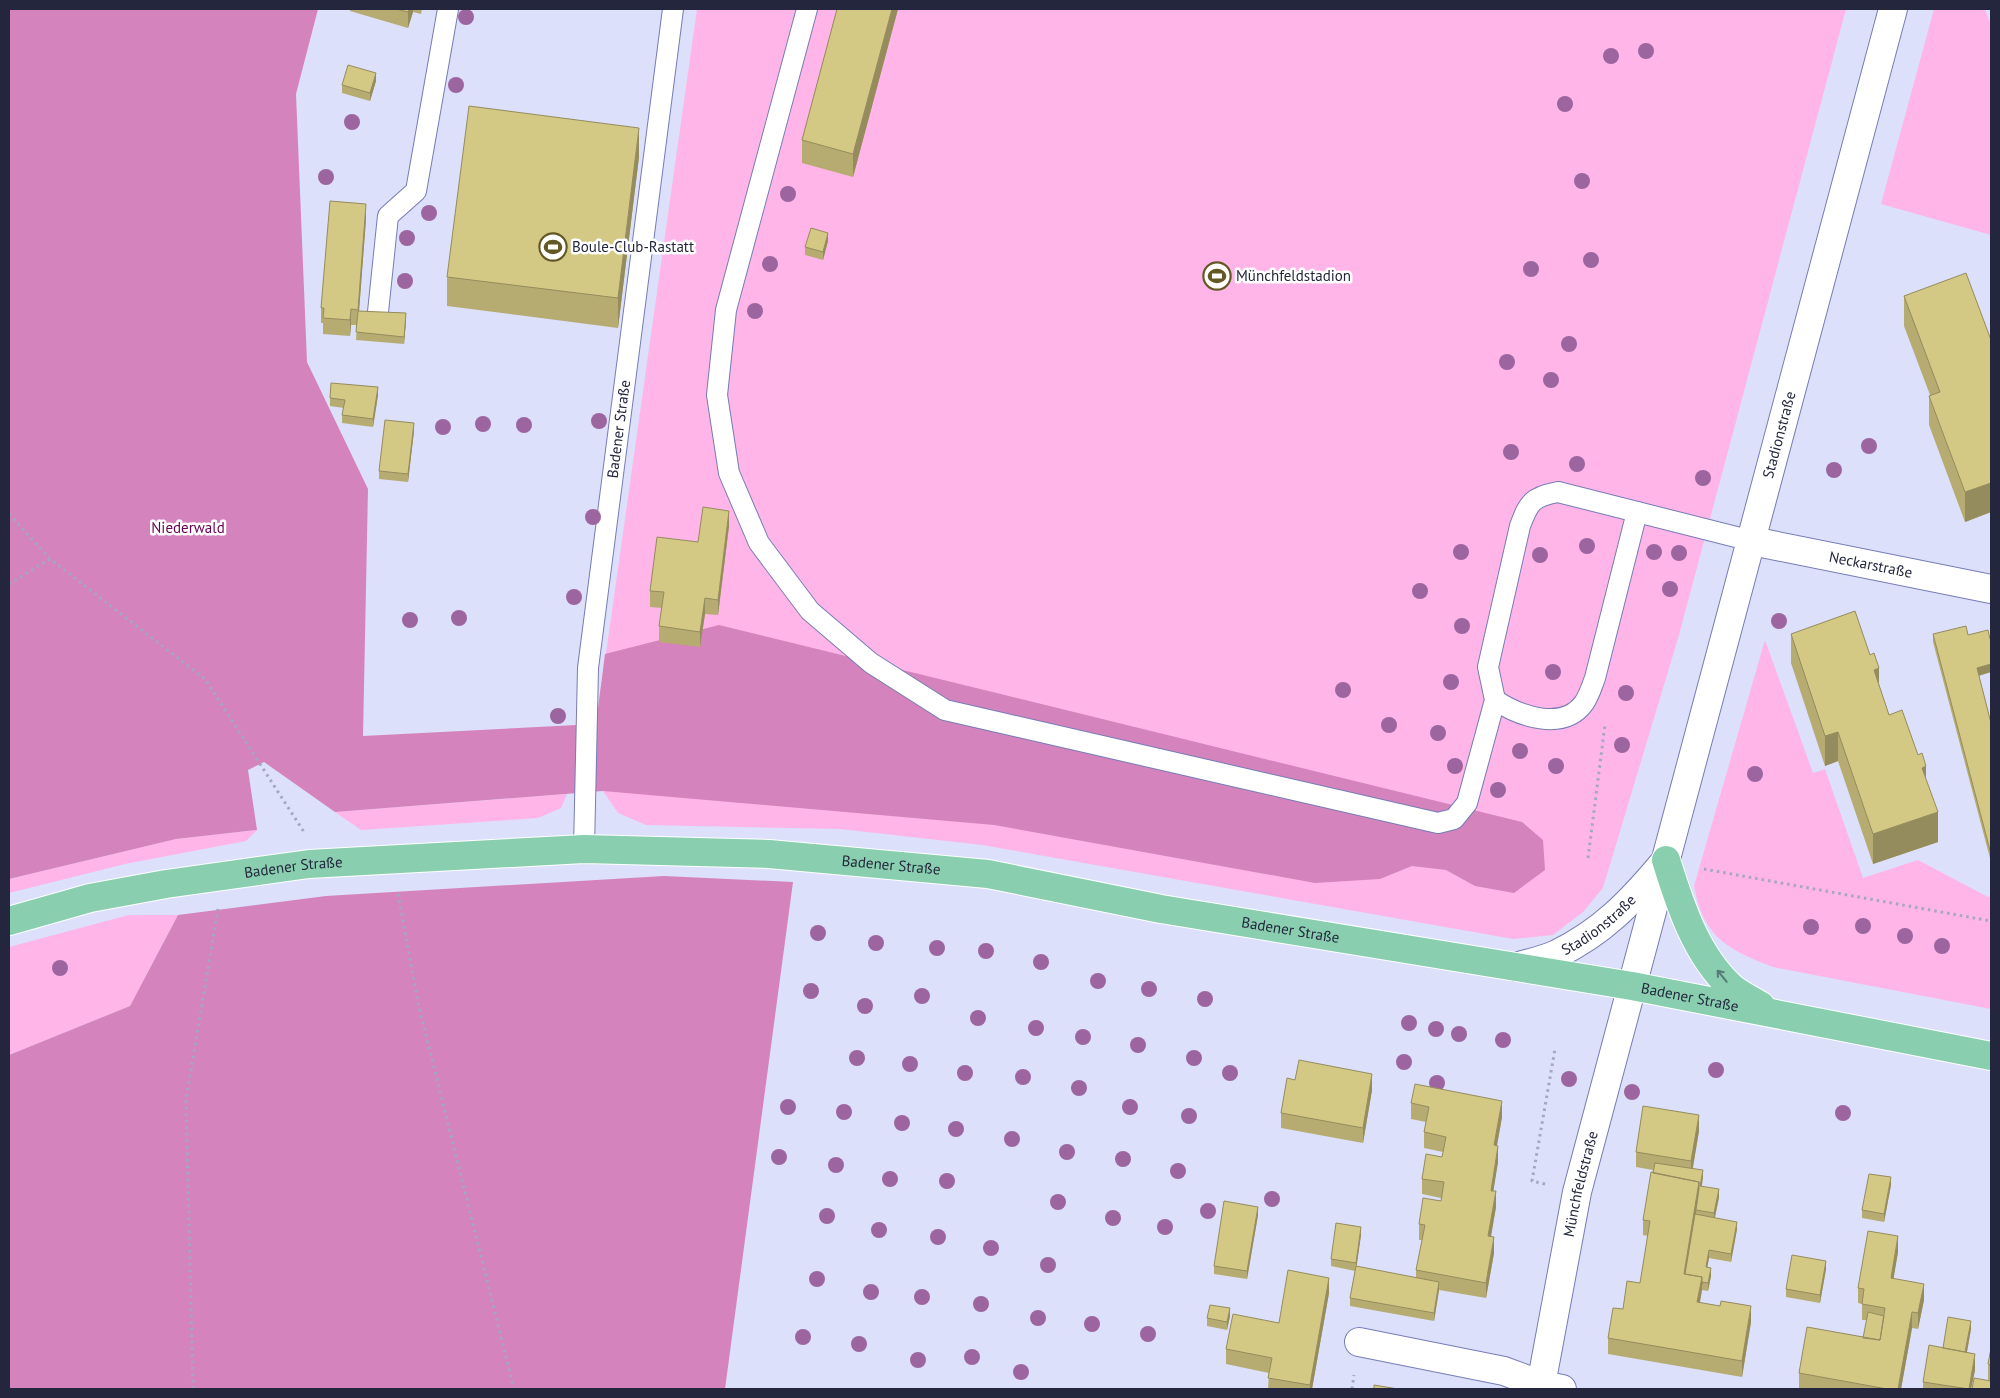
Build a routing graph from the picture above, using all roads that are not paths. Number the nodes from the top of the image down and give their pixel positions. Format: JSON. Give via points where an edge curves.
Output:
{"nodes":[{"id":1,"x":448,"y":9,"type":"edge"},
{"id":2,"x":673,"y":9,"type":"edge"},
{"id":3,"x":807,"y":9,"type":"edge"},
{"id":4,"x":1892,"y":9,"type":"edge"},
{"id":5,"x":378,"y":312,"type":"edge"},
{"id":6,"x":1637,"y":512,"type":"junction"},
{"id":7,"x":1752,"y":541,"type":"junction"},
{"id":8,"x":1991,"y":589,"type":"edge"},
{"id":9,"x":1495,"y":700,"type":"junction"},
{"id":10,"x":584,"y":849,"type":"junction"},
{"id":11,"x":1666,"y":860,"type":"junction"},
{"id":12,"x":9,"y":922,"type":"edge"},
{"id":13,"x":1516,"y":967,"type":"junction"},
{"id":14,"x":1632,"y":986,"type":"junction"},
{"id":15,"x":1775,"y":1014,"type":"junction"},
{"id":16,"x":1991,"y":1056,"type":"edge"},
{"id":17,"x":1359,"y":1342,"type":"dead end"},
{"id":18,"x":1551,"y":1387,"type":"edge"}],
"edges":[{"from":1,"to":5,"type":"lane","via":[[416,191],[388,216]]},
{"from":2,"to":10,"type":"lane","name":"Badener Straße","via":[[588,668]]},
{"from":3,"to":9,"type":"lane","via":[[726,310],[717,396],[729,473],[759,543],[810,611],[871,664],[944,710],[1438,823],[1454,819],[1467,803]]},
{"from":4,"to":7,"type":"street","name":"Stadionstraße"},
{"from":6,"to":7,"type":"lane"},
{"from":6,"to":9,"type":"lane","via":[[1595,678],[1584,704],[1566,716],[1548,720],[1512,711]]},
{"from":6,"to":9,"type":"lane","via":[[1558,492],[1540,496],[1528,505],[1520,526],[1488,667]]},
{"from":7,"to":8,"type":"street","name":"Neckarstraße"},
{"from":7,"to":11,"type":"street","name":"Stadionstraße"},
{"from":10,"to":12,"type":"main road","name":"Badener Straße","via":[[392,858],[224,874],[90,898]]},
{"from":10,"to":13,"type":"main road","name":"Badener Straße","via":[[769,854],[988,874],[1161,909]]},
{"from":11,"to":13,"type":"street","name":"Stadionstraße","via":[[1629,904],[1592,934],[1555,955]]},
{"from":11,"to":14,"type":"street","name":"Stadionstraße"},
{"from":15,"to":11,"type":"main road","one_way":true,"via":[[1732,987],[1704,953],[1682,910]]},
{"from":13,"to":14,"type":"main road","name":"Badener Straße"},
{"from":14,"to":15,"type":"main road","name":"Badener Straße"},
{"from":14,"to":18,"type":"street","name":"Münchfeldstraße","via":[[1577,1192]]},
{"from":15,"to":16,"type":"main road","name":"Badener Straße"},
{"from":17,"to":18,"type":"street","name":"Münchfeldstraße","via":[[1504,1371]]}]}
